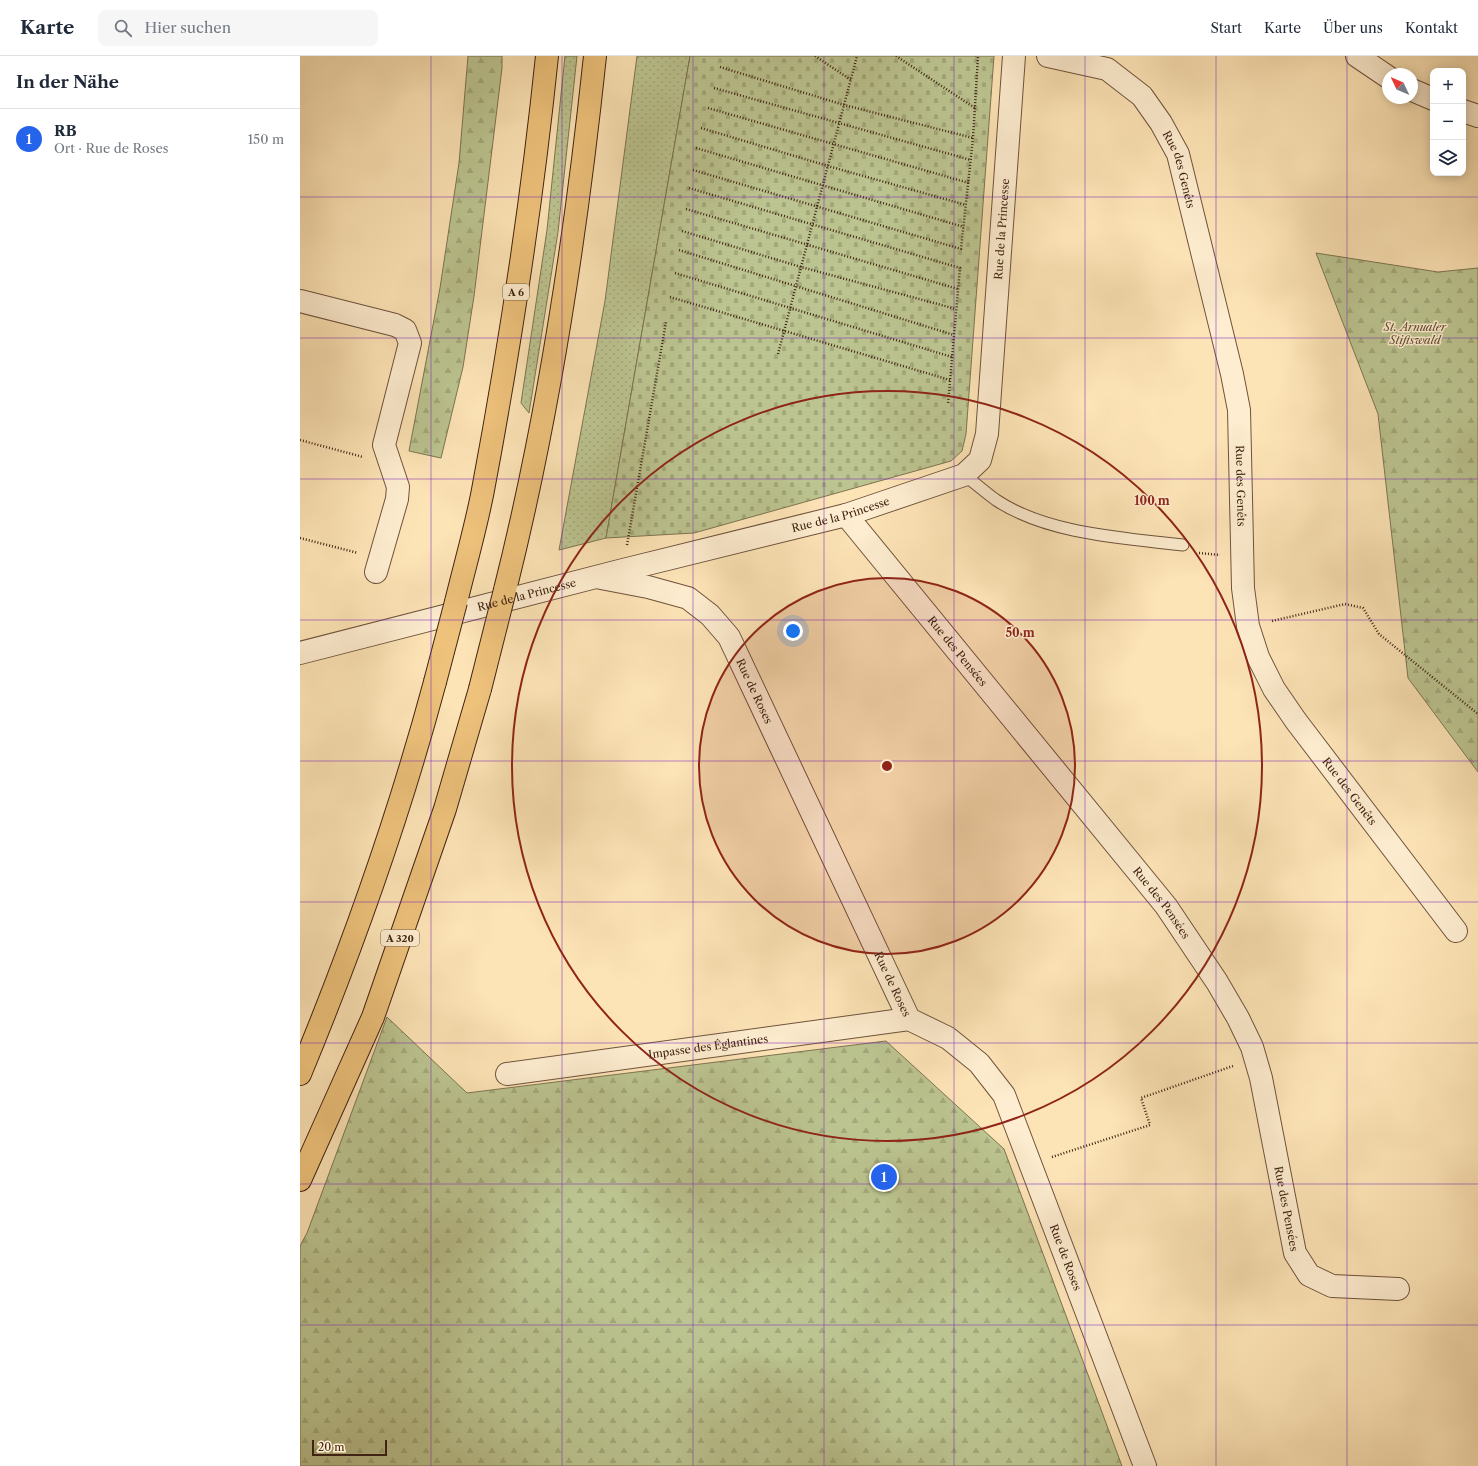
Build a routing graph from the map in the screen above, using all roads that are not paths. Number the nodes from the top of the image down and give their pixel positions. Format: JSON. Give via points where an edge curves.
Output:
{"nodes":[{"id":1,"x":547,"y":56,"type":"edge"},
{"id":2,"x":595,"y":56,"type":"edge"},
{"id":3,"x":1014,"y":56,"type":"edge"},
{"id":4,"x":1048,"y":56,"type":"edge"},
{"id":5,"x":1357,"y":56,"type":"edge"},
{"id":6,"x":1382,"y":73,"type":"edge"},
{"id":7,"x":1418,"y":93,"type":"edge"},
{"id":8,"x":1430,"y":98,"type":"edge"},
{"id":9,"x":1466,"y":112,"type":"edge"},
{"id":10,"x":1478,"y":116,"type":"edge"},
{"id":11,"x":300,"y":300,"type":"edge"},
{"id":12,"x":964,"y":475,"type":"junction"},
{"id":13,"x":846,"y":515,"type":"junction"},
{"id":14,"x":1183,"y":545,"type":"road end"},
{"id":15,"x":378,"y":565,"type":"road end"},
{"id":16,"x":596,"y":576,"type":"junction"},
{"id":17,"x":300,"y":653,"type":"edge"},
{"id":18,"x":1456,"y":931,"type":"dead end"},
{"id":19,"x":909,"y":1019,"type":"junction"},
{"id":20,"x":300,"y":1074,"type":"edge"},
{"id":21,"x":507,"y":1074,"type":"dead end"},
{"id":22,"x":300,"y":1180,"type":"edge"},
{"id":23,"x":1398,"y":1289,"type":"dead end"},
{"id":24,"x":1145,"y":1466,"type":"edge"}],
"edges":[{"from":1,"to":20,"type":"highway","number":"A 6","bridge":true,"via":[[510,338],[483,491],[413,764],[330,1003]]},
{"from":2,"to":22,"type":"highway","number":"A 320","bridge":true,"via":[[587,133],[557,345],[524,515],[480,689],[445,809],[373,1016]]},
{"from":3,"to":12,"type":"street","name":"Rue de la Princesse","via":[[987,434],[980,460]]},
{"from":4,"to":18,"type":"street","name":"Rue des Genêts","via":[[1107,69],[1142,96],[1178,154],[1239,410],[1243,588],[1248,626],[1258,657],[1274,689],[1300,728]]},
{"from":5,"to":6,"type":"street"},
{"from":7,"to":8,"type":"street"},
{"from":9,"to":10,"type":"street"},
{"from":11,"to":15,"type":"street","via":[[395,325],[405,330],[410,343],[384,445],[397,479],[398,493]]},
{"from":12,"to":13,"type":"street","name":"Rue de la Princesse"},
{"from":12,"to":14,"type":"lane","via":[[997,500],[1031,517],[1084,533]]},
{"from":13,"to":16,"type":"street","name":"Rue de la Princesse"},
{"from":13,"to":23,"type":"street","name":"Rue des Pensées","via":[[1166,906],[1192,942],[1238,1018],[1255,1058],[1296,1253],[1309,1275],[1332,1286]]},
{"from":16,"to":17,"type":"street","name":"Rue de la Princesse"},
{"from":16,"to":19,"type":"street","name":"Rue de Roses","via":[[688,598],[710,615],[729,636]]},
{"from":19,"to":21,"type":"street","name":"Impasse des Églantines"},
{"from":19,"to":24,"type":"street","name":"Rue de Roses","via":[[948,1038],[979,1064],[1004,1095]]}]}
